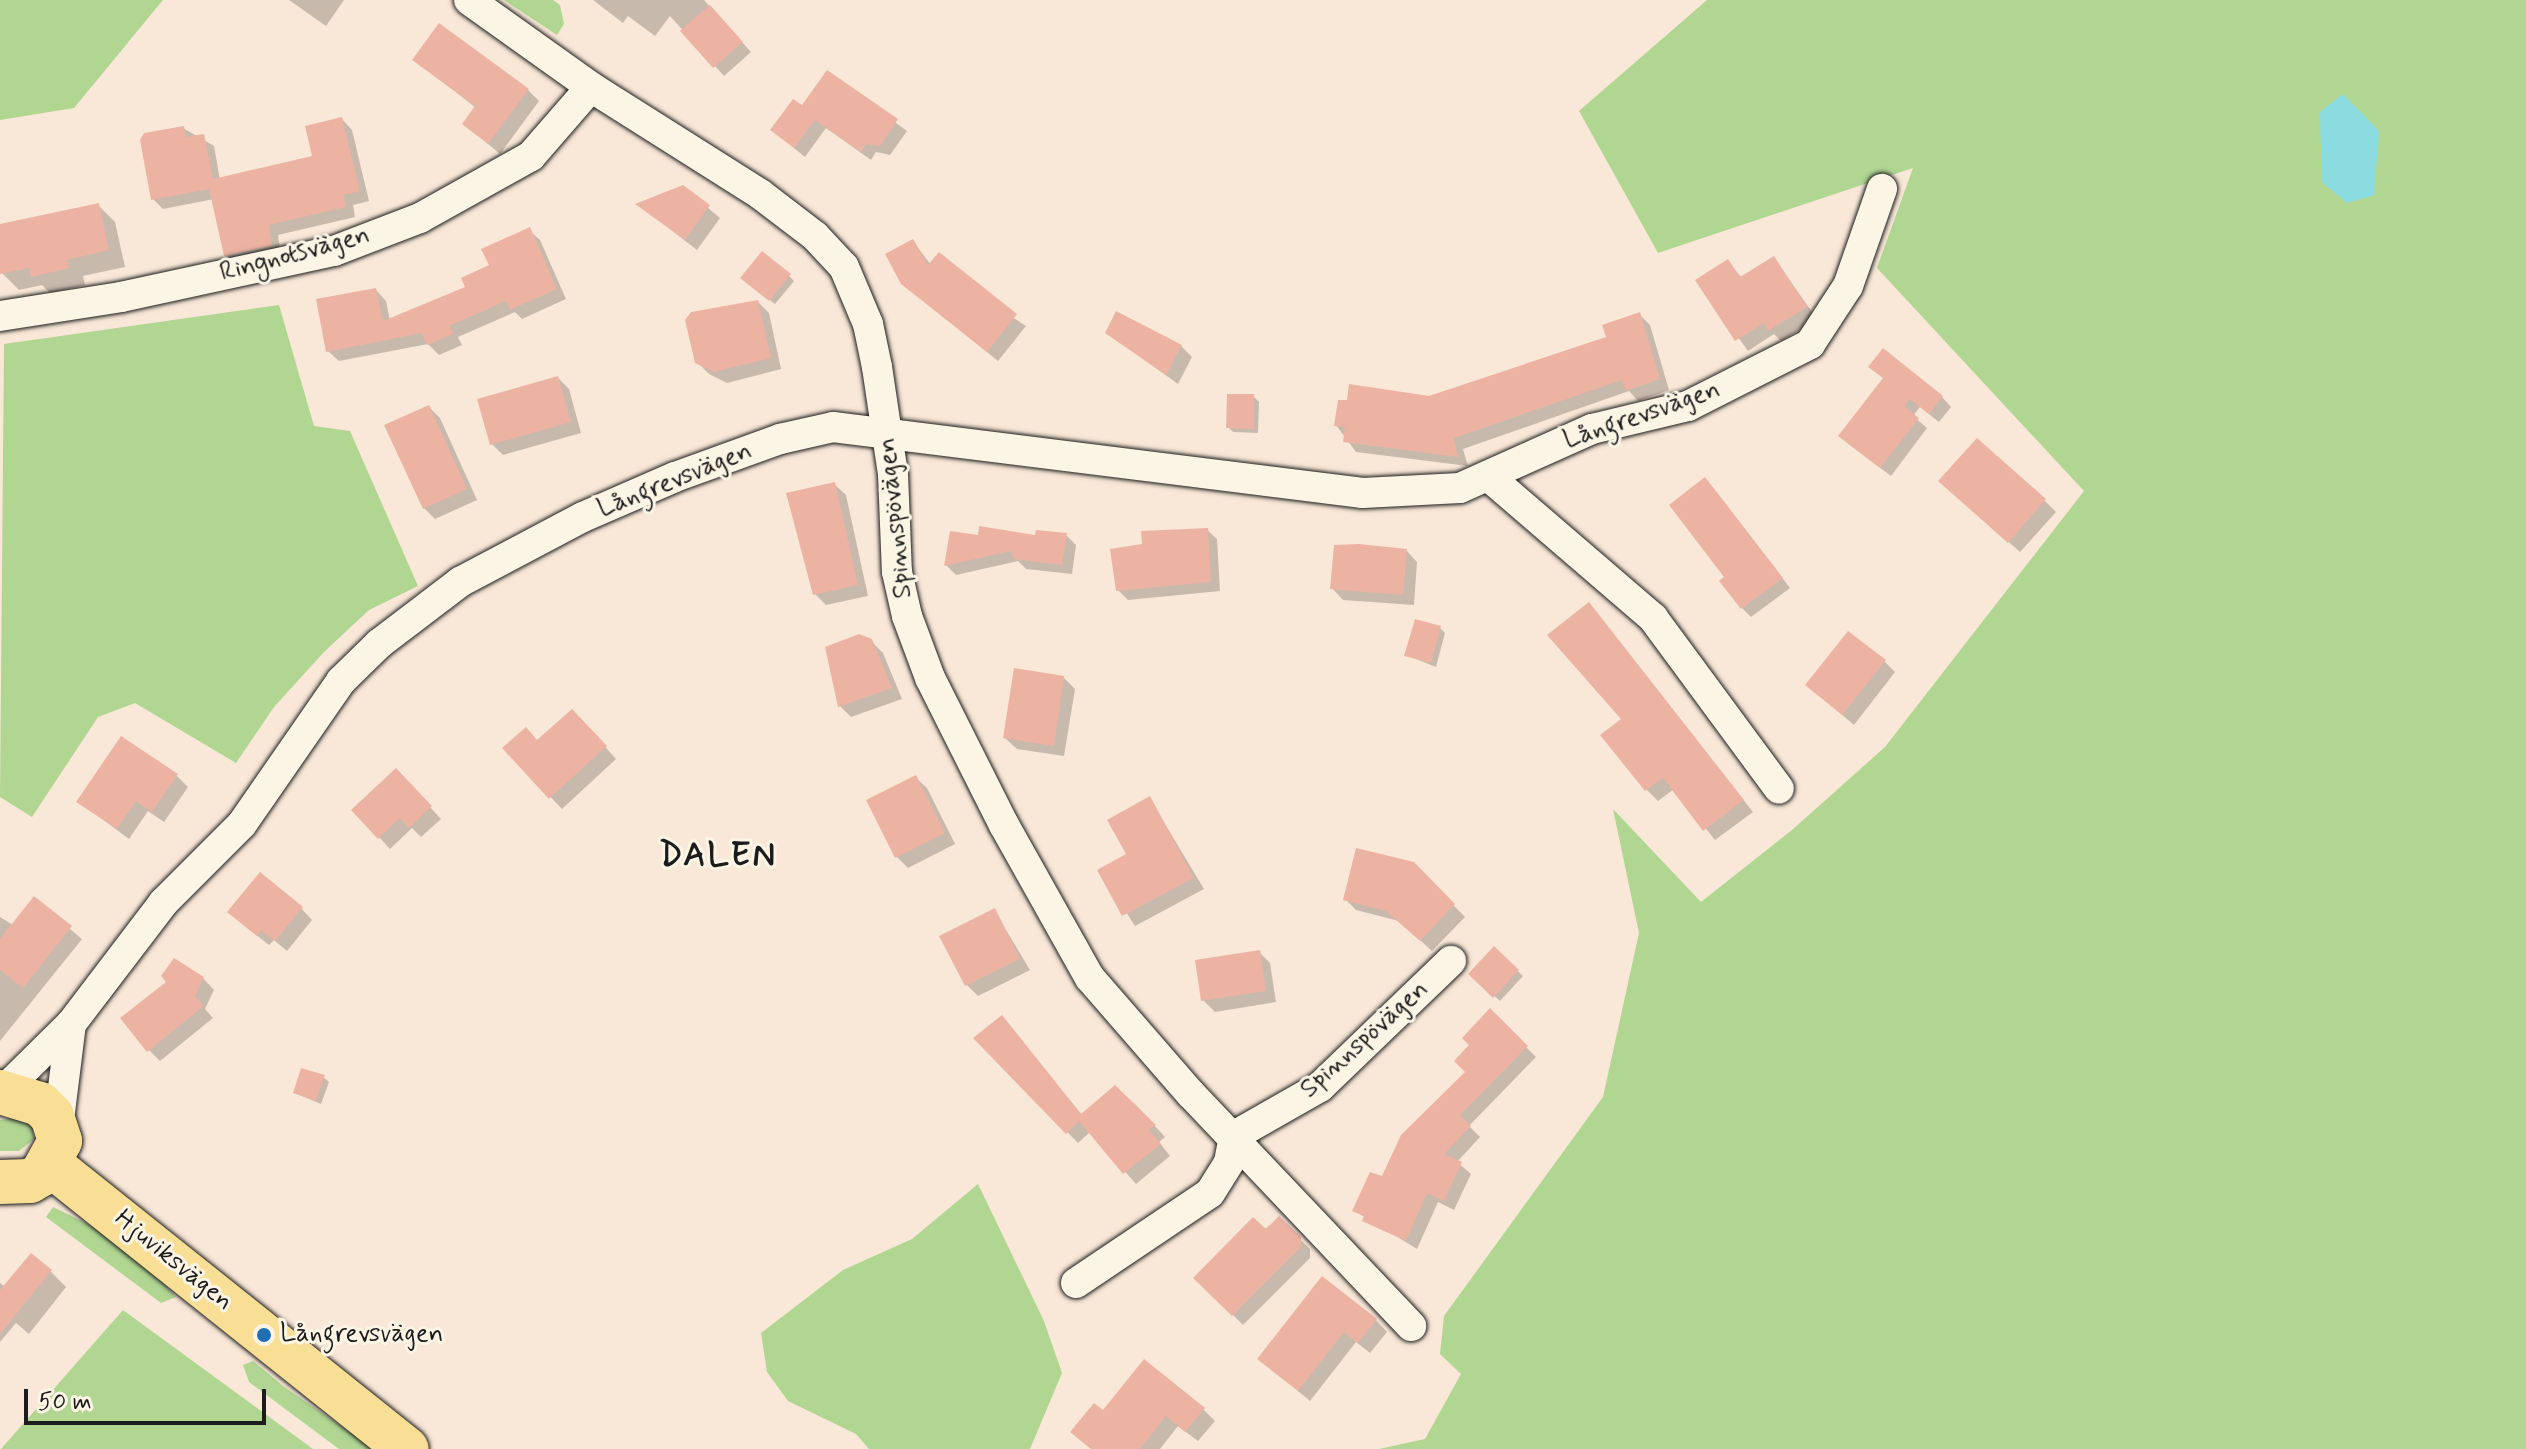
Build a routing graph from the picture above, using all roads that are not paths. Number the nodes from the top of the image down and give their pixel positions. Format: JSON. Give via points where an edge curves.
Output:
{"nodes":[{"id":1,"x":469,"y":0,"type":"edge"},
{"id":2,"x":591,"y":87,"type":"junction"},
{"id":3,"x":1882,"y":189,"type":"dead end"},
{"id":4,"x":0,"y":316,"type":"edge"},
{"id":5,"x":888,"y":432,"type":"junction"},
{"id":6,"x":1488,"y":476,"type":"junction"},
{"id":7,"x":1779,"y":789,"type":"dead end"},
{"id":8,"x":1451,"y":961,"type":"dead end"},
{"id":9,"x":71,"y":1024,"type":"junction"},
{"id":10,"x":2,"y":1092,"type":"edge"},
{"id":11,"x":1234,"y":1136,"type":"junction"},
{"id":12,"x":54,"y":1146,"type":"junction"},
{"id":13,"x":1,"y":1184,"type":"edge"},
{"id":14,"x":1076,"y":1283,"type":"dead end"},
{"id":15,"x":1411,"y":1326,"type":"dead end"},
{"id":16,"x":407,"y":1449,"type":"edge"}],
"edges":[{"from":1,"to":2,"type":"street","name":"Spinnspövägen"},
{"from":2,"to":4,"type":"street","name":"Ringnotsvägen","via":[[531,156],[420,218],[334,251],[121,297]]},
{"from":2,"to":5,"type":"street","name":"Spinnspövägen","via":[[760,194],[815,236],[844,267],[868,324]]},
{"from":3,"to":6,"type":"street","name":"Långrevsvägen","via":[[1848,286],[1810,344],[1688,406],[1592,429]]},
{"from":5,"to":6,"type":"street","name":"Långrevsvägen","via":[[1363,493],[1460,488]]},
{"from":5,"to":9,"type":"street","name":"Långrevsvägen","via":[[833,427],[780,439],[583,517],[460,582],[341,681],[272,785],[160,907]]},
{"from":5,"to":11,"type":"street","name":"Spinnspövägen","via":[[897,572],[930,678],[1090,978]]},
{"from":6,"to":7,"type":"street","via":[[1653,618]]},
{"from":8,"to":11,"type":"street","name":"Spinnspövägen","via":[[1320,1087]]},
{"from":9,"to":10,"type":"street","name":"Långrevsvägen"},
{"from":9,"to":12,"type":"street"},
{"from":10,"to":12,"type":"main road","name":"Hjuviksvägen","via":[[31,1097]]},
{"from":11,"to":14,"type":"street","via":[[1229,1162],[1210,1193]]},
{"from":11,"to":15,"type":"street","name":"Spinnspövägen"},
{"from":12,"to":13,"type":"main road","via":[[30,1181]]},
{"from":12,"to":16,"type":"main road","name":"Hjuviksvägen"}]}
